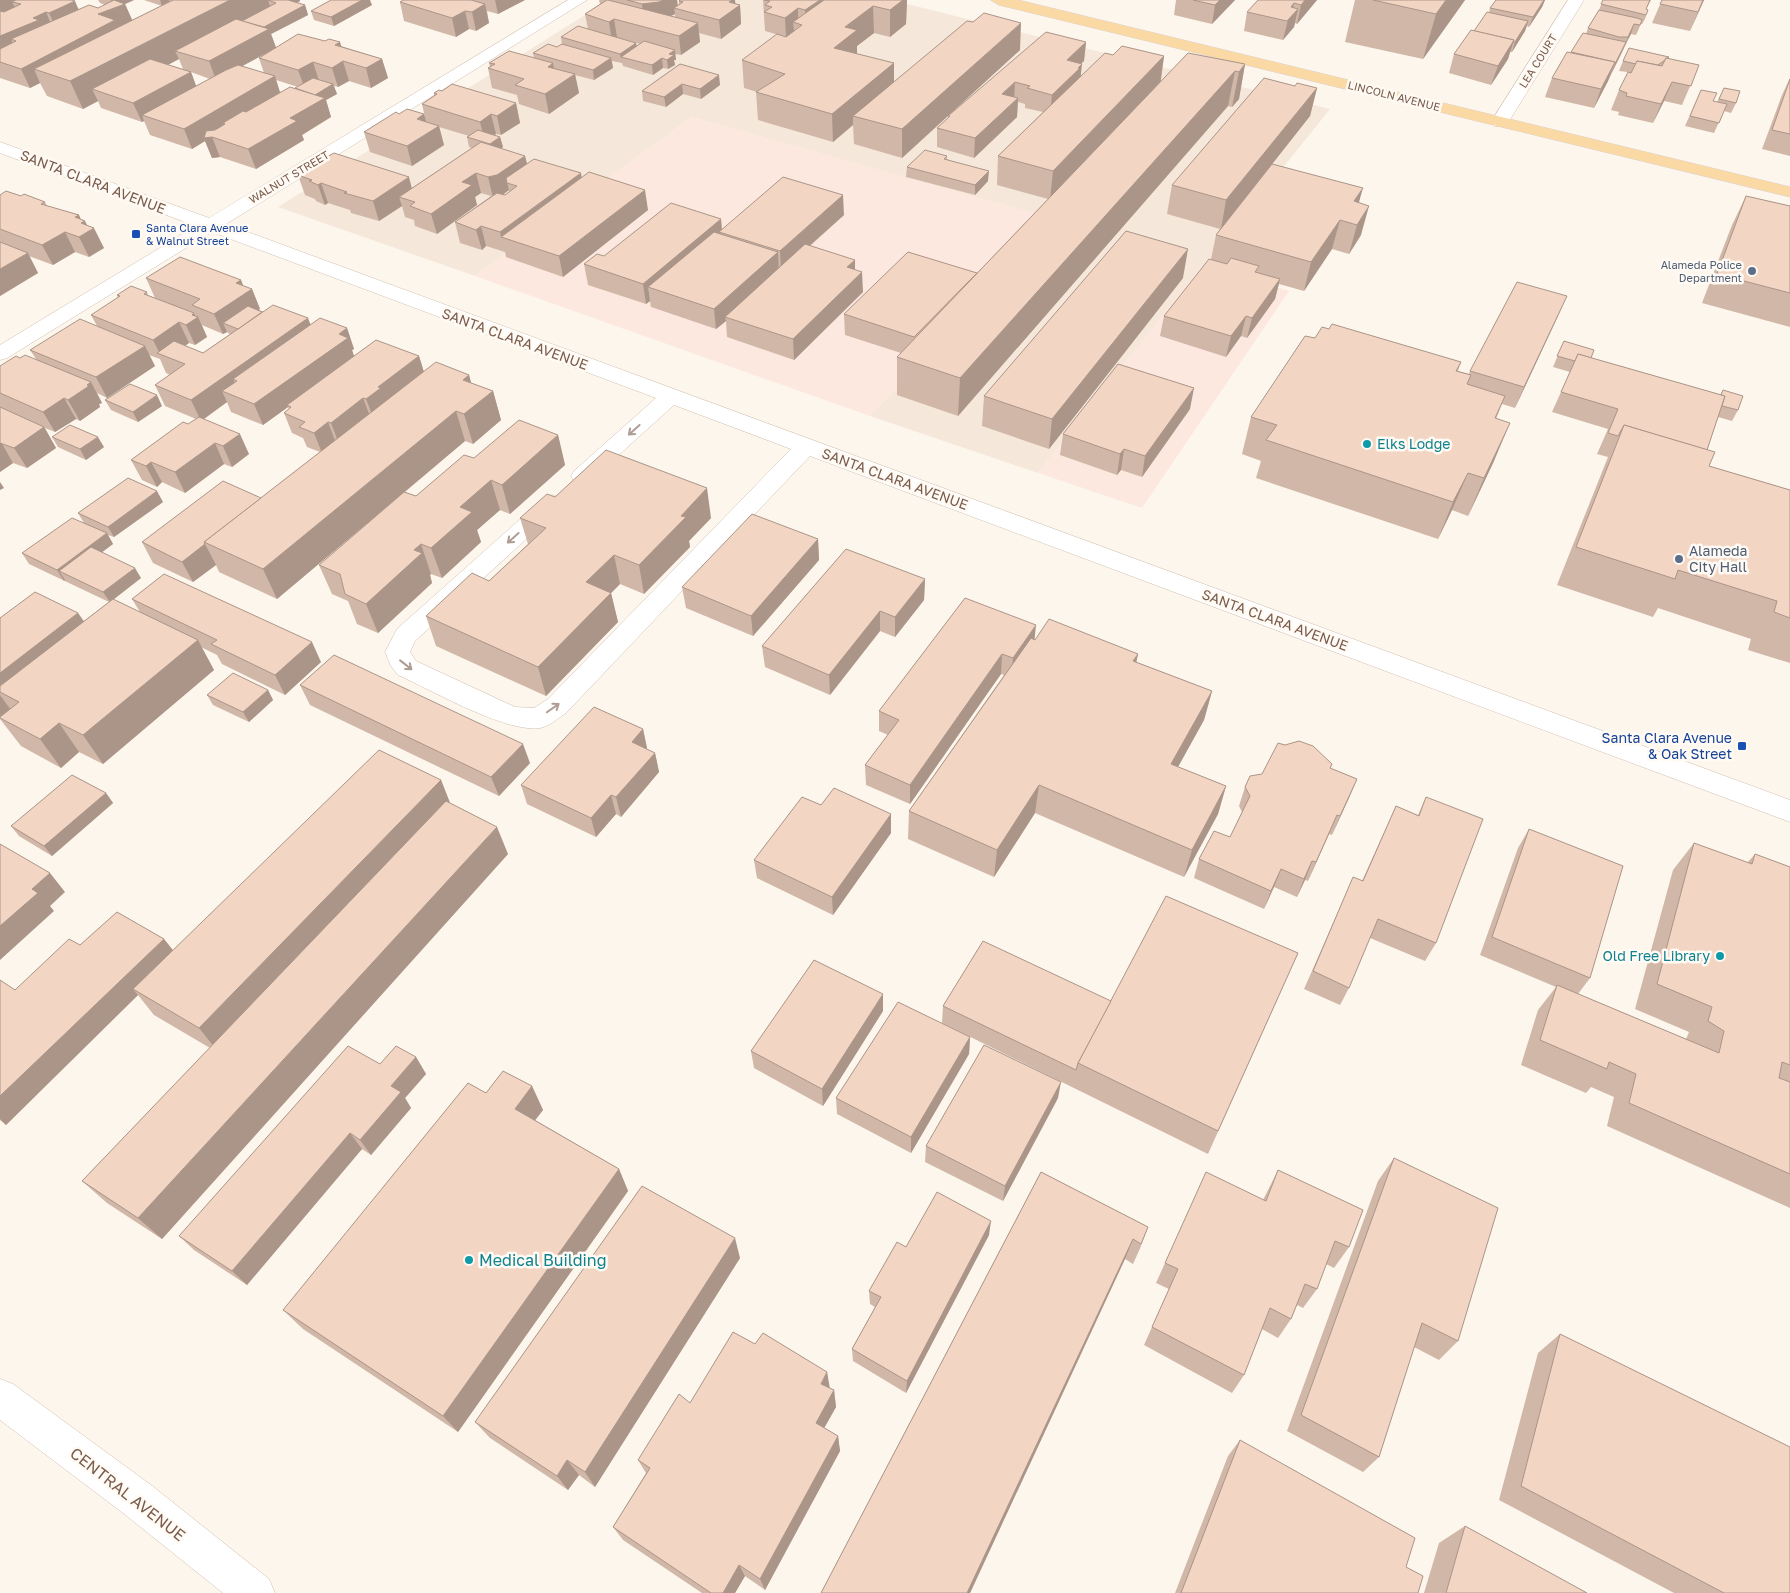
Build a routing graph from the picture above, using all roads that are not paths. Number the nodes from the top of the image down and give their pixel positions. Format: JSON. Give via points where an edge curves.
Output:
{"nodes":[{"id":1,"x":579,"y":0,"type":"edge"},
{"id":2,"x":999,"y":0,"type":"edge"},
{"id":3,"x":1576,"y":0,"type":"edge"},
{"id":4,"x":1500,"y":122,"type":"junction"},
{"id":5,"x":0,"y":147,"type":"edge"},
{"id":6,"x":1790,"y":192,"type":"edge"},
{"id":7,"x":210,"y":226,"type":"junction"},
{"id":8,"x":0,"y":354,"type":"edge"},
{"id":9,"x":670,"y":397,"type":"junction"},
{"id":10,"x":806,"y":447,"type":"junction"},
{"id":11,"x":1790,"y":811,"type":"edge"},
{"id":12,"x":0,"y":1397,"type":"edge"},
{"id":13,"x":255,"y":1593,"type":"edge"}],
"edges":[{"from":1,"to":7,"type":"street","name":"WALNUT STREET"},
{"from":2,"to":4,"type":"main road","name":"LINCOLN AVENUE"},
{"from":3,"to":4,"type":"street","name":"LEA COURT"},
{"from":4,"to":6,"type":"main road","name":"LINCOLN AVENUE"},
{"from":5,"to":7,"type":"street","name":"SANTA CLARA AVENUE"},
{"from":7,"to":8,"type":"street","name":"WALNUT STREET"},
{"from":7,"to":9,"type":"street","name":"SANTA CLARA AVENUE"},
{"from":9,"to":10,"type":"street","name":"SANTA CLARA AVENUE"},
{"from":9,"to":10,"type":"street","one_way":true,"via":[[417,624],[399,646],[398,659],[407,668],[512,717],[539,718],[557,706]]},
{"from":10,"to":11,"type":"street","name":"SANTA CLARA AVENUE"},
{"from":12,"to":13,"type":"street","name":"CENTRAL AVENUE","via":[[137,1499]]}]}
